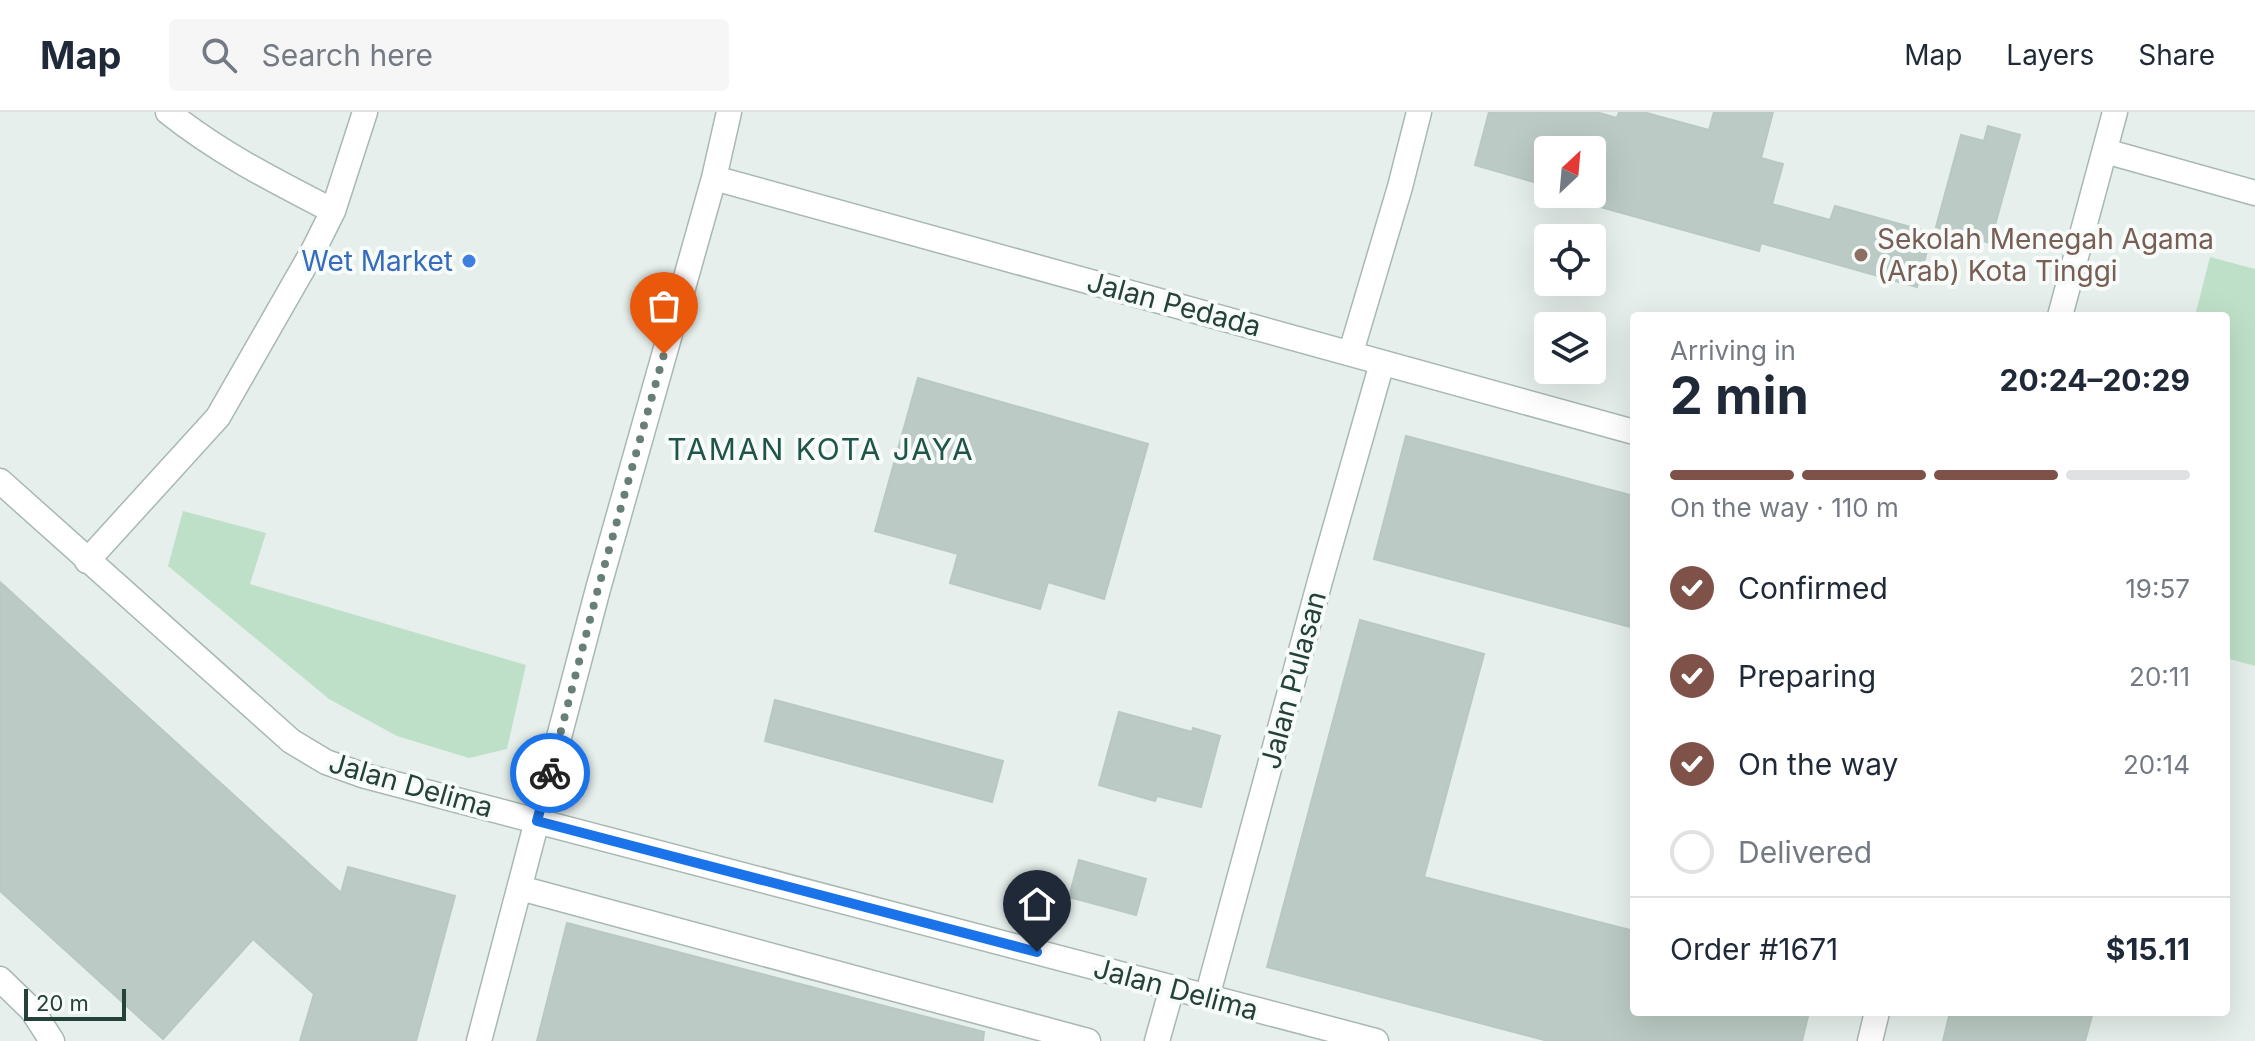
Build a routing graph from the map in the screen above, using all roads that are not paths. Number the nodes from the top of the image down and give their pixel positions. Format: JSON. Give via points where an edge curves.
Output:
{"nodes":[{"id":1,"x":168,"y":112,"type":"edge"},
{"id":2,"x":365,"y":112,"type":"edge"},
{"id":3,"x":729,"y":112,"type":"edge"},
{"id":4,"x":1419,"y":112,"type":"edge"},
{"id":5,"x":2115,"y":112,"type":"edge"},
{"id":6,"x":2105,"y":151,"type":"junction"},
{"id":7,"x":714,"y":178,"type":"junction"},
{"id":8,"x":2255,"y":193,"type":"edge"},
{"id":9,"x":333,"y":211,"type":"junction"},
{"id":10,"x":2061,"y":312,"type":"edge"},
{"id":11,"x":1351,"y":352,"type":"junction"},
{"id":12,"x":1382,"y":363,"type":"junction"},
{"id":13,"x":1630,"y":431,"type":"edge"},
{"id":14,"x":0,"y":481,"type":"edge"},
{"id":15,"x":87,"y":561,"type":"junction"},
{"id":16,"x":537,"y":821,"type":"junction"},
{"id":17,"x":520,"y":888,"type":"junction"},
{"id":18,"x":0,"y":979,"type":"edge"},
{"id":19,"x":1172,"y":988,"type":"junction"},
{"id":20,"x":1207,"y":997,"type":"junction"},
{"id":21,"x":1876,"y":1016,"type":"edge"},
{"id":22,"x":52,"y":1041,"type":"edge"},
{"id":23,"x":479,"y":1041,"type":"edge"},
{"id":24,"x":1088,"y":1041,"type":"edge"},
{"id":25,"x":1157,"y":1041,"type":"edge"},
{"id":26,"x":1376,"y":1041,"type":"edge"},
{"id":27,"x":1870,"y":1041,"type":"edge"}],
"edges":[{"from":1,"to":9,"type":"street","via":[[247,167]]},
{"from":2,"to":9,"type":"street"},
{"from":3,"to":7,"type":"street"},
{"from":4,"to":11,"type":"street"},
{"from":5,"to":6,"type":"street"},
{"from":6,"to":8,"type":"street"},
{"from":6,"to":10,"type":"street"},
{"from":7,"to":11,"type":"street","name":"Jalan Pedada"},
{"from":7,"to":16,"type":"street"},
{"from":9,"to":15,"type":"street","via":[[218,417]]},
{"from":11,"to":12,"type":"street","name":"Jalan Pedada"},
{"from":12,"to":13,"type":"street","name":"Jalan Pedada"},
{"from":12,"to":20,"type":"street","name":"Jalan Pulasan"},
{"from":14,"to":15,"type":"street","name":"Jalan Delima"},
{"from":15,"to":16,"type":"street","name":"Jalan Delima","via":[[291,741],[326,762]]},
{"from":16,"to":17,"type":"street"},
{"from":16,"to":19,"type":"street","name":"Jalan Delima"},
{"from":17,"to":23,"type":"street"},
{"from":17,"to":24,"type":"street"},
{"from":18,"to":22,"type":"street","via":[[32,1010]]},
{"from":19,"to":20,"type":"street","name":"Jalan Delima"},
{"from":19,"to":25,"type":"street"},
{"from":20,"to":26,"type":"street","name":"Jalan Delima"},
{"from":21,"to":27,"type":"street"}]}
